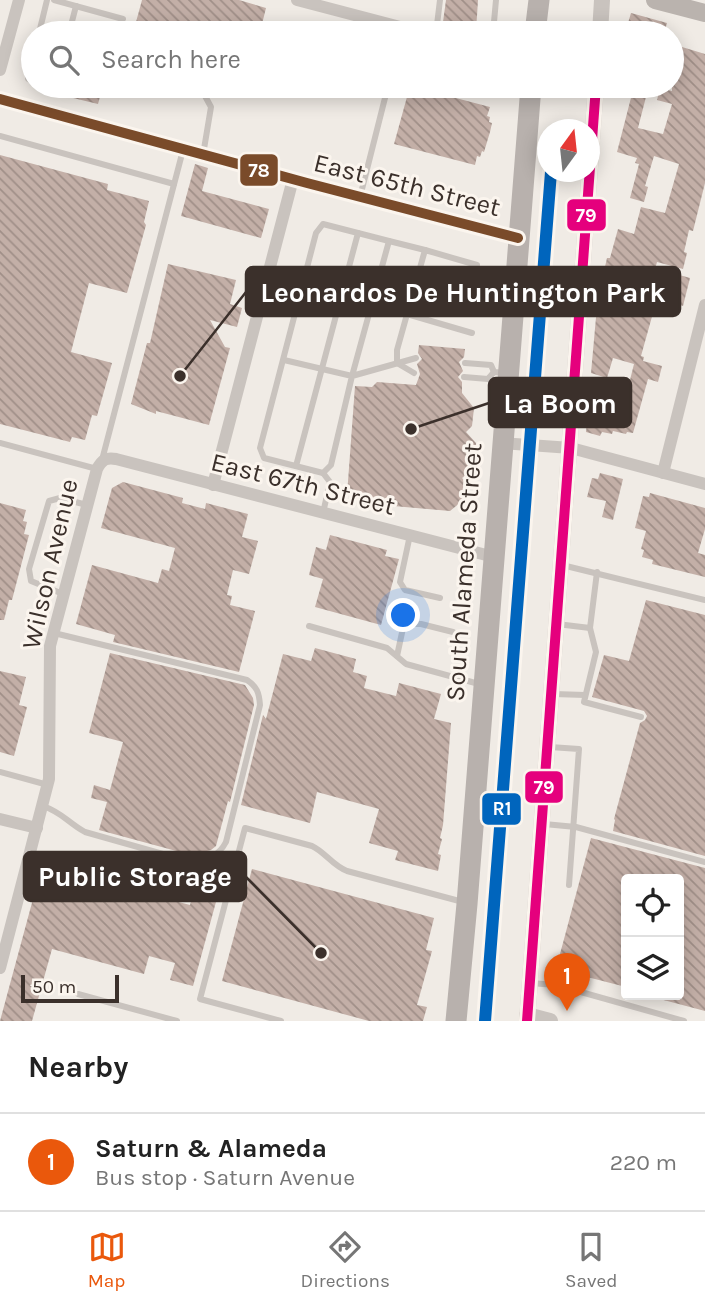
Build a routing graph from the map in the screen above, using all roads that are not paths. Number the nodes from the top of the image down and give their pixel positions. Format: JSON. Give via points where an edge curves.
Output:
{"nodes":[{"id":1,"x":19,"y":0,"type":"edge"},
{"id":2,"x":47,"y":0,"type":"edge"},
{"id":3,"x":54,"y":0,"type":"edge"},
{"id":4,"x":297,"y":0,"type":"edge"},
{"id":5,"x":440,"y":0,"type":"edge"},
{"id":6,"x":496,"y":0,"type":"edge"},
{"id":7,"x":539,"y":0,"type":"edge"},
{"id":8,"x":603,"y":0,"type":"edge"},
{"id":9,"x":655,"y":0,"type":"edge"},
{"id":10,"x":76,"y":6,"type":"junction"},
{"id":11,"x":705,"y":13,"type":"edge"},
{"id":12,"x":123,"y":19,"type":"dead end"},
{"id":13,"x":42,"y":21,"type":"edge"},
{"id":14,"x":72,"y":21,"type":"edge"},
{"id":15,"x":377,"y":21,"type":"edge"},
{"id":16,"x":437,"y":21,"type":"edge"},
{"id":17,"x":494,"y":21,"type":"edge"},
{"id":18,"x":537,"y":21,"type":"edge"},
{"id":19,"x":601,"y":21,"type":"edge"},
{"id":20,"x":0,"y":70,"type":"edge"},
{"id":21,"x":206,"y":98,"type":"edge"},
{"id":22,"x":385,"y":98,"type":"edge"},
{"id":23,"x":530,"y":98,"type":"edge"},
{"id":24,"x":595,"y":98,"type":"edge"},
{"id":25,"x":0,"y":99,"type":"edge"},
{"id":26,"x":0,"y":136,"type":"edge"},
{"id":27,"x":183,"y":150,"type":"junction"},
{"id":28,"x":204,"y":155,"type":"junction"},
{"id":29,"x":293,"y":179,"type":"junction"},
{"id":30,"x":174,"y":184,"type":"junction"},
{"id":31,"x":360,"y":197,"type":"junction"},
{"id":32,"x":358,"y":233,"type":"junction"},
{"id":33,"x":519,"y":238,"type":"junction"},
{"id":34,"x":389,"y":241,"type":"junction"},
{"id":35,"x":425,"y":250,"type":"junction"},
{"id":36,"x":477,"y":265,"type":"dead end"},
{"id":37,"x":416,"y":284,"type":"junction"},
{"id":38,"x":472,"y":299,"type":"dead end"},
{"id":39,"x":705,"y":305,"type":"edge"},
{"id":40,"x":407,"y":314,"type":"junction"},
{"id":41,"x":472,"y":333,"type":"dead end"},
{"id":42,"x":416,"y":358,"type":"dead end"},
{"id":43,"x":284,"y":360,"type":"junction"},
{"id":44,"x":397,"y":363,"type":"junction"},
{"id":45,"x":465,"y":363,"type":"dead end"},
{"id":46,"x":322,"y":369,"type":"junction"},
{"id":47,"x":495,"y":372,"type":"junction"},
{"id":48,"x":414,"y":373,"type":"dead end"},
{"id":49,"x":352,"y":376,"type":"junction"},
{"id":50,"x":464,"y":377,"type":"dead end"},
{"id":51,"x":0,"y":443,"type":"edge"},
{"id":52,"x":502,"y":443,"type":"junction"},
{"id":53,"x":571,"y":448,"type":"junction"},
{"id":54,"x":99,"y":465,"type":"junction"},
{"id":55,"x":296,"y":466,"type":"junction"},
{"id":56,"x":663,"y":472,"type":"junction"},
{"id":57,"x":323,"y":473,"type":"junction"},
{"id":58,"x":705,"y":484,"type":"edge"},
{"id":59,"x":214,"y":485,"type":"junction"},
{"id":60,"x":87,"y":505,"type":"junction"},
{"id":61,"x":323,"y":513,"type":"junction"},
{"id":62,"x":410,"y":535,"type":"junction"},
{"id":63,"x":494,"y":557,"type":"junction"},
{"id":64,"x":562,"y":565,"type":"junction"},
{"id":65,"x":597,"y":572,"type":"junction"},
{"id":66,"x":63,"y":594,"type":"junction"},
{"id":67,"x":440,"y":598,"type":"dead end"},
{"id":68,"x":705,"y":600,"type":"edge"},
{"id":69,"x":557,"y":624,"type":"junction"},
{"id":70,"x":309,"y":626,"type":"dead end"},
{"id":71,"x":590,"y":628,"type":"junction"},
{"id":72,"x":52,"y":632,"type":"junction"},
{"id":73,"x":453,"y":632,"type":"dead end"},
{"id":74,"x":397,"y":656,"type":"junction"},
{"id":75,"x":484,"y":685,"type":"junction"},
{"id":76,"x":552,"y":694,"type":"junction"},
{"id":77,"x":585,"y":695,"type":"junction"},
{"id":78,"x":641,"y":718,"type":"dead end"},
{"id":79,"x":548,"y":747,"type":"junction"},
{"id":80,"x":0,"y":772,"type":"edge"},
{"id":81,"x":48,"y":785,"type":"junction"},
{"id":82,"x":43,"y":806,"type":"junction"},
{"id":83,"x":0,"y":818,"type":"edge"},
{"id":84,"x":542,"y":824,"type":"junction"},
{"id":85,"x":573,"y":826,"type":"junction"},
{"id":86,"x":37,"y":828,"type":"junction"},
{"id":87,"x":705,"y":862,"type":"edge"},
{"id":88,"x":569,"y":885,"type":"dead end"},
{"id":89,"x":467,"y":904,"type":"junction"},
{"id":90,"x":0,"y":968,"type":"edge"},
{"id":91,"x":530,"y":983,"type":"junction"},
{"id":92,"x":78,"y":994,"type":"dead end"},
{"id":93,"x":527,"y":1018,"type":"edge"},
{"id":94,"x":177,"y":1021,"type":"edge"},
{"id":95,"x":281,"y":1021,"type":"edge"},
{"id":96,"x":456,"y":1021,"type":"edge"},
{"id":97,"x":550,"y":1021,"type":"edge"},
{"id":98,"x":684,"y":1021,"type":"edge"}],
"edges":[{"from":1,"to":20,"type":"street"},
{"from":2,"to":13,"type":"lane"},
{"from":3,"to":10,"type":"lane"},
{"from":4,"to":15,"type":"street"},
{"from":5,"to":16,"type":"lane"},
{"from":6,"to":17,"type":"lane"},
{"from":7,"to":18,"type":"main road"},
{"from":8,"to":19,"type":"street"},
{"from":9,"to":11,"type":"main road"},
{"from":10,"to":12,"type":"lane"},
{"from":10,"to":14,"type":"lane"},
{"from":21,"to":28,"type":"lane","via":[[211,107]]},
{"from":22,"to":31,"type":"lane"},
{"from":23,"to":33,"type":"main road","name":"South Alameda Street"},
{"from":24,"to":53,"type":"street"},
{"from":25,"to":27,"type":"street","name":"East 65th Street"},
{"from":26,"to":30,"type":"lane"},
{"from":27,"to":28,"type":"street","name":"East 65th Street"},
{"from":27,"to":30,"type":"lane"},
{"from":28,"to":29,"type":"street","name":"East 65th Street"},
{"from":29,"to":31,"type":"street","name":"East 65th Street"},
{"from":29,"to":59,"type":"street"},
{"from":30,"to":54,"type":"lane"},
{"from":31,"to":33,"type":"street","name":"East 65th Street"},
{"from":32,"to":34,"type":"lane"},
{"from":32,"to":43,"type":"lane","via":[[323,224],[316,233]]},
{"from":32,"to":46,"type":"lane"},
{"from":33,"to":47,"type":"main road","name":"South Alameda Street"},
{"from":34,"to":35,"type":"lane"},
{"from":34,"to":49,"type":"lane"},
{"from":35,"to":36,"type":"lane"},
{"from":35,"to":37,"type":"lane"},
{"from":37,"to":38,"type":"lane"},
{"from":37,"to":40,"type":"lane"},
{"from":39,"to":56,"type":"street"},
{"from":40,"to":41,"type":"lane"},
{"from":40,"to":44,"type":"lane"},
{"from":42,"to":44,"type":"lane"},
{"from":43,"to":46,"type":"lane"},
{"from":43,"to":55,"type":"lane","via":[[260,448],[264,458]]},
{"from":44,"to":48,"type":"lane"},
{"from":44,"to":49,"type":"lane"},
{"from":45,"to":47,"type":"lane"},
{"from":46,"to":49,"type":"lane"},
{"from":46,"to":55,"type":"lane"},
{"from":47,"to":50,"type":"lane"},
{"from":47,"to":52,"type":"main road","name":"South Alameda Street"},
{"from":49,"to":57,"type":"lane","via":[[331,465]]},
{"from":51,"to":54,"type":"lane"},
{"from":52,"to":53,"type":"street"},
{"from":52,"to":63,"type":"main road","name":"South Alameda Street"},
{"from":53,"to":56,"type":"street"},
{"from":53,"to":64,"type":"street"},
{"from":54,"to":59,"type":"street","name":"East 67th Street","via":[[116,459]]},
{"from":54,"to":60,"type":"street","name":"Wilson Avenue"},
{"from":55,"to":57,"type":"lane"},
{"from":56,"to":58,"type":"street"},
{"from":57,"to":61,"type":"lane","via":[[330,482]]},
{"from":59,"to":61,"type":"street","name":"East 67th Street"},
{"from":60,"to":66,"type":"street","name":"Wilson Avenue"},
{"from":60,"to":66,"type":"lane","via":[[60,498],[49,501],[29,569],[31,581]]},
{"from":61,"to":62,"type":"street","name":"East 67th Street"},
{"from":62,"to":63,"type":"street","name":"East 67th Street"},
{"from":62,"to":67,"type":"lane","via":[[400,582],[405,590]]},
{"from":63,"to":75,"type":"main road","name":"South Alameda Street"},
{"from":64,"to":65,"type":"lane"},
{"from":64,"to":69,"type":"street"},
{"from":65,"to":68,"type":"lane"},
{"from":65,"to":71,"type":"lane"},
{"from":66,"to":72,"type":"street","name":"Wilson Avenue"},
{"from":69,"to":71,"type":"lane"},
{"from":69,"to":76,"type":"street"},
{"from":70,"to":74,"type":"lane","via":[[387,648]]},
{"from":71,"to":77,"type":"lane","via":[[596,652]]},
{"from":72,"to":81,"type":"street","name":"Wilson Avenue"},
{"from":72,"to":82,"type":"lane","via":[[247,680],[255,685],[260,705],[226,842],[214,855],[184,860],[85,832]]},
{"from":73,"to":74,"type":"lane","via":[[407,624]]},
{"from":74,"to":75,"type":"lane","via":[[406,664]]},
{"from":75,"to":89,"type":"main road","name":"South Alameda Street"},
{"from":76,"to":77,"type":"lane"},
{"from":76,"to":79,"type":"street"},
{"from":77,"to":78,"type":"lane","via":[[584,702]]},
{"from":79,"to":84,"type":"street"},
{"from":79,"to":85,"type":"lane","via":[[579,749]]},
{"from":80,"to":81,"type":"lane"},
{"from":81,"to":82,"type":"street","name":"Wilson Avenue"},
{"from":82,"to":86,"type":"street","name":"Wilson Avenue"},
{"from":83,"to":86,"type":"street"},
{"from":84,"to":85,"type":"lane"},
{"from":84,"to":91,"type":"street"},
{"from":85,"to":87,"type":"lane"},
{"from":85,"to":88,"type":"lane"},
{"from":86,"to":90,"type":"street","name":"Wilson Avenue"},
{"from":89,"to":95,"type":"lane","via":[[347,871],[312,846],[246,828],[200,999]]},
{"from":89,"to":96,"type":"main road","name":"South Alameda Street"},
{"from":91,"to":93,"type":"street"},
{"from":91,"to":98,"type":"lane","via":[[556,985]]},
{"from":92,"to":94,"type":"lane"},
{"from":93,"to":97,"type":"street"}]}
